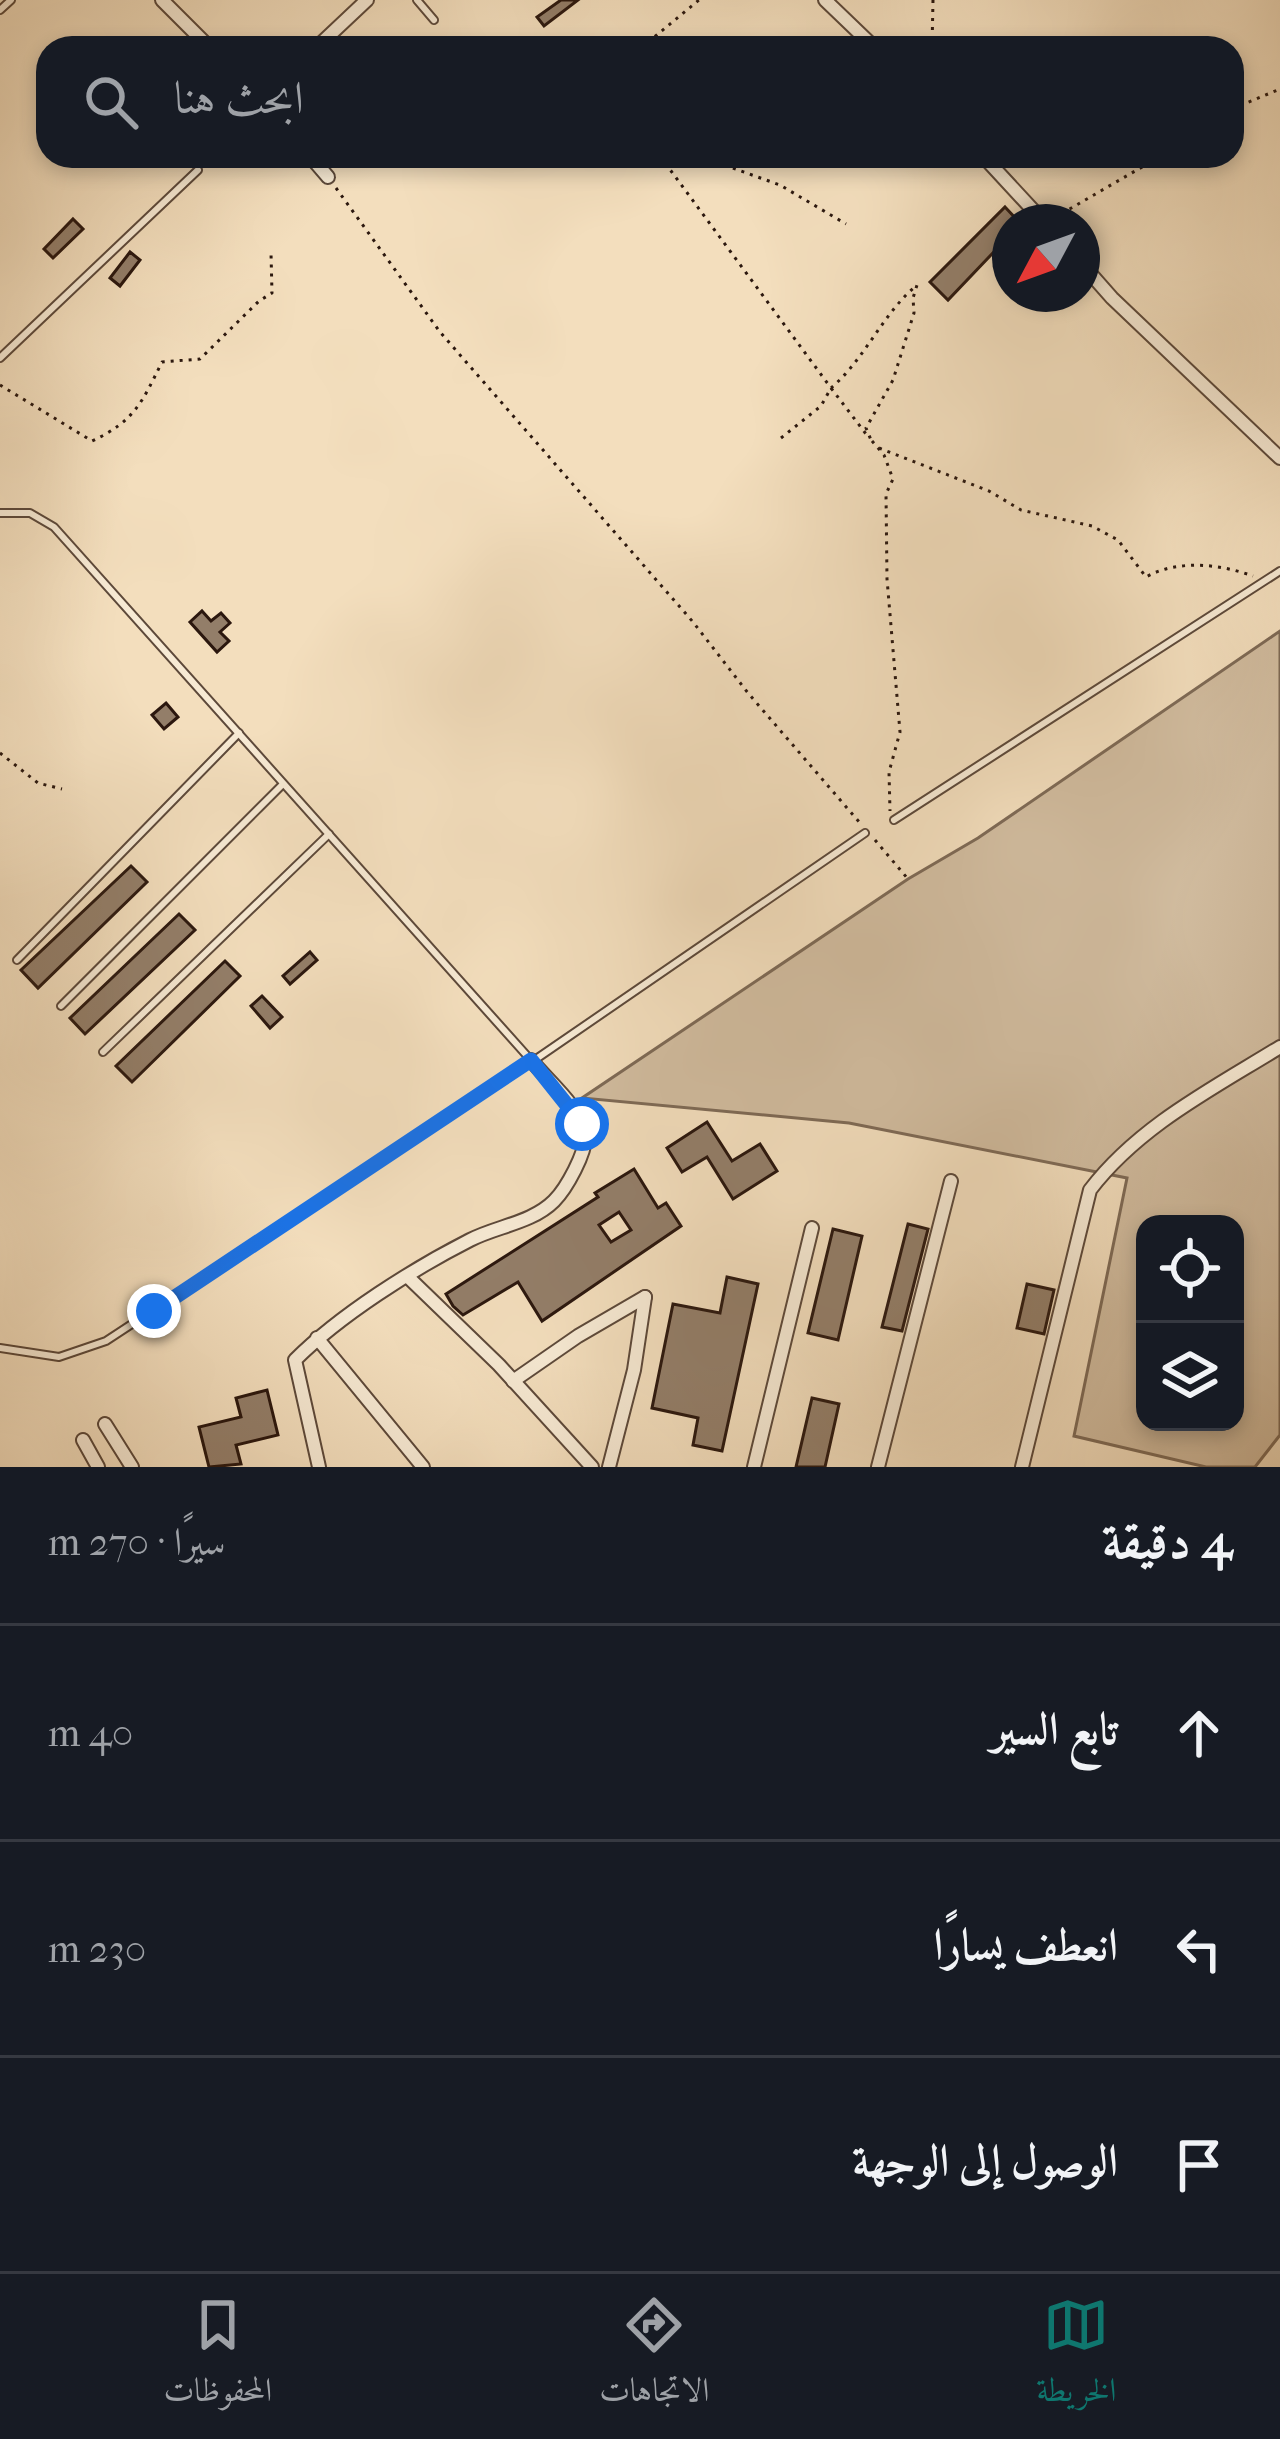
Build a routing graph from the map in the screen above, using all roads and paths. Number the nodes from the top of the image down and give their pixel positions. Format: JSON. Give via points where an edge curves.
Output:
{"nodes":[{"id":1,"x":11,"y":0,"type":"edge"},
{"id":2,"x":162,"y":0,"type":"edge"},
{"id":3,"x":367,"y":0,"type":"edge"},
{"id":4,"x":417,"y":0,"type":"edge"},
{"id":5,"x":699,"y":0,"type":"edge"},
{"id":6,"x":826,"y":0,"type":"edge"},
{"id":7,"x":933,"y":0,"type":"edge"},
{"id":8,"x":0,"y":10,"type":"edge"},
{"id":9,"x":434,"y":20,"type":"dead end"},
{"id":10,"x":198,"y":36,"type":"edge"},
{"id":11,"x":329,"y":36,"type":"edge"},
{"id":12,"x":656,"y":36,"type":"edge"},
{"id":13,"x":863,"y":36,"type":"edge"},
{"id":14,"x":932,"y":36,"type":"edge"},
{"id":15,"x":1280,"y":89,"type":"edge"},
{"id":16,"x":1244,"y":104,"type":"edge"},
{"id":17,"x":320,"y":168,"type":"edge"},
{"id":18,"x":669,"y":168,"type":"edge"},
{"id":19,"x":733,"y":168,"type":"edge"},
{"id":20,"x":994,"y":168,"type":"edge"},
{"id":21,"x":1140,"y":168,"type":"edge"},
{"id":22,"x":198,"y":170,"type":"dead end"},
{"id":23,"x":328,"y":177,"type":"joint"},
{"id":24,"x":1029,"y":204,"type":"edge"},
{"id":25,"x":1077,"y":204,"type":"edge"},
{"id":26,"x":846,"y":224,"type":"dead end"},
{"id":27,"x":271,"y":253,"type":"dead end"},
{"id":28,"x":1100,"y":284,"type":"edge"},
{"id":29,"x":0,"y":358,"type":"edge"},
{"id":30,"x":0,"y":385,"type":"edge"},
{"id":31,"x":831,"y":388,"type":"junction"},
{"id":32,"x":781,"y":438,"type":"dead end"},
{"id":33,"x":871,"y":440,"type":"junction"},
{"id":34,"x":878,"y":448,"type":"junction"},
{"id":35,"x":1280,"y":458,"type":"edge"},
{"id":36,"x":0,"y":513,"type":"edge"},
{"id":37,"x":1280,"y":571,"type":"edge"},
{"id":38,"x":1262,"y":582,"type":"junction"},
{"id":39,"x":239,"y":733,"type":"junction"},
{"id":40,"x":0,"y":753,"type":"edge"},
{"id":41,"x":284,"y":783,"type":"junction"},
{"id":42,"x":62,"y":789,"type":"dead end"},
{"id":43,"x":894,"y":820,"type":"joint"},
{"id":44,"x":865,"y":832,"type":"dead end"},
{"id":45,"x":330,"y":834,"type":"junction"},
{"id":46,"x":908,"y":879,"type":"dead end"},
{"id":47,"x":17,"y":960,"type":"dead end"},
{"id":48,"x":61,"y":1006,"type":"dead end"},
{"id":49,"x":1280,"y":1047,"type":"edge"},
{"id":50,"x":103,"y":1052,"type":"dead end"},
{"id":51,"x":531,"y":1060,"type":"junction"},
{"id":52,"x":951,"y":1181,"type":"dead end"},
{"id":53,"x":812,"y":1228,"type":"dead end"},
{"id":54,"x":408,"y":1277,"type":"junction"},
{"id":55,"x":317,"y":1338,"type":"junction"},
{"id":56,"x":0,"y":1348,"type":"edge"},
{"id":57,"x":513,"y":1381,"type":"junction"},
{"id":58,"x":105,"y":1424,"type":"dead end"},
{"id":59,"x":83,"y":1440,"type":"dead end"},
{"id":60,"x":98,"y":1467,"type":"edge"},
{"id":61,"x":132,"y":1467,"type":"edge"},
{"id":62,"x":319,"y":1467,"type":"edge"},
{"id":63,"x":423,"y":1467,"type":"edge"},
{"id":64,"x":592,"y":1467,"type":"edge"},
{"id":65,"x":609,"y":1467,"type":"edge"},
{"id":66,"x":754,"y":1467,"type":"edge"},
{"id":67,"x":878,"y":1467,"type":"edge"},
{"id":68,"x":1022,"y":1467,"type":"edge"}],
"edges":[{"from":1,"to":8,"type":"lane"},
{"from":2,"to":10,"type":"street"},
{"from":3,"to":11,"type":"street"},
{"from":4,"to":9,"type":"lane"},
{"from":5,"to":12,"type":"path"},
{"from":6,"to":13,"type":"street"},
{"from":7,"to":14,"type":"path"},
{"from":15,"to":16,"type":"path"},
{"from":17,"to":23,"type":"street"},
{"from":18,"to":31,"type":"path"},
{"from":19,"to":26,"type":"path"},
{"from":20,"to":24,"type":"street"},
{"from":21,"to":25,"type":"path"},
{"from":22,"to":29,"type":"lane"},
{"from":23,"to":46,"type":"path","via":[[440,332]]},
{"from":27,"to":30,"type":"path","via":[[272,293],[200,359],[162,362],[121,428],[92,441]]},
{"from":28,"to":35,"type":"street"},
{"from":31,"to":32,"type":"path"},
{"from":31,"to":33,"type":"path"},
{"from":31,"to":33,"type":"path","via":[[917,285],[893,380],[866,428]]},
{"from":33,"to":34,"type":"path"},
{"from":34,"to":38,"type":"path","via":[[1021,510],[1092,526],[1118,540],[1146,577],[1166,566],[1206,565]]},
{"from":34,"to":43,"type":"path","via":[[893,479],[886,514],[900,732],[888,788]]},
{"from":36,"to":39,"type":"lane","via":[[30,513],[54,527]]},
{"from":37,"to":38,"type":"lane"},
{"from":38,"to":43,"type":"lane"},
{"from":39,"to":41,"type":"lane"},
{"from":39,"to":47,"type":"lane"},
{"from":40,"to":42,"type":"path","via":[[38,783]]},
{"from":41,"to":45,"type":"lane"},
{"from":41,"to":48,"type":"lane"},
{"from":44,"to":51,"type":"lane"},
{"from":45,"to":50,"type":"lane"},
{"from":45,"to":51,"type":"lane"},
{"from":49,"to":68,"type":"street","via":[[1140,1136],[1090,1190]]},
{"from":51,"to":54,"type":"street","via":[[582,1124],[577,1163],[555,1200]]},
{"from":51,"to":56,"type":"lane","via":[[106,1341],[58,1357]]},
{"from":52,"to":67,"type":"street"},
{"from":53,"to":66,"type":"street"},
{"from":54,"to":55,"type":"street"},
{"from":54,"to":57,"type":"street"},
{"from":55,"to":62,"type":"street","via":[[295,1360]]},
{"from":55,"to":63,"type":"street"},
{"from":57,"to":64,"type":"street"},
{"from":57,"to":65,"type":"street","via":[[644,1298]]},
{"from":58,"to":61,"type":"street"},
{"from":59,"to":60,"type":"street"}]}
